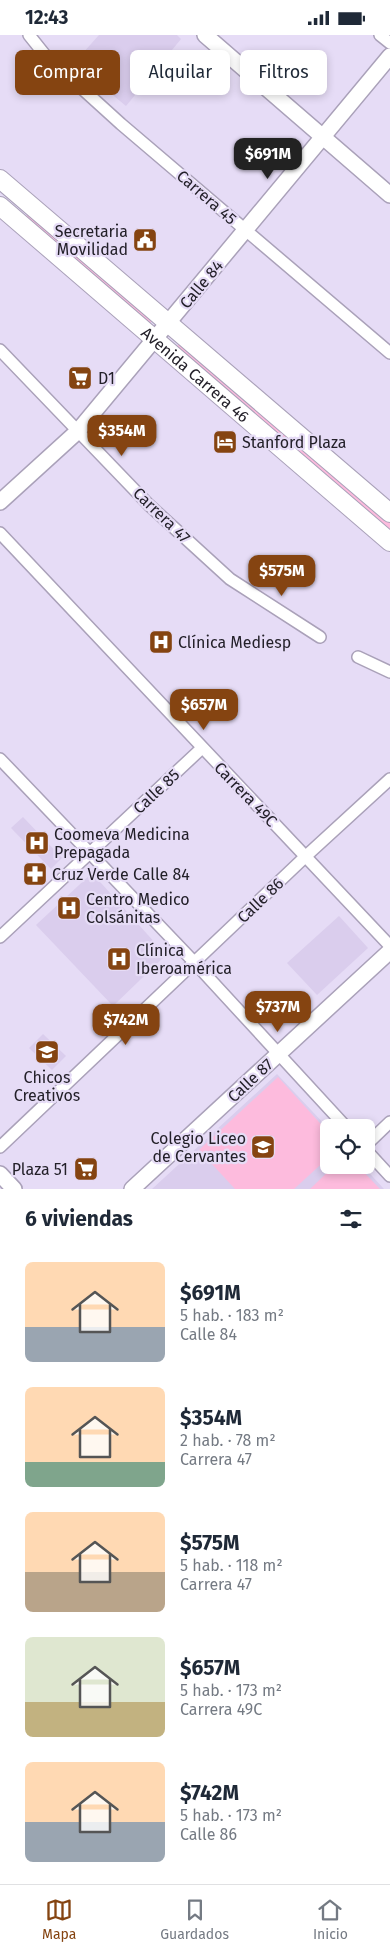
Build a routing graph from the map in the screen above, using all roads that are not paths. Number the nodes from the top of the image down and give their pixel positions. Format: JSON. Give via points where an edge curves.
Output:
{"nodes":[{"id":1,"x":29,"y":35,"type":"edge"},
{"id":2,"x":205,"y":35,"type":"edge"},
{"id":3,"x":380,"y":35,"type":"edge"},
{"id":4,"x":390,"y":43,"type":"edge"},
{"id":5,"x":390,"y":56,"type":"edge"},
{"id":6,"x":324,"y":137,"type":"junction"},
{"id":7,"x":0,"y":179,"type":"edge"},
{"id":8,"x":390,"y":195,"type":"edge"},
{"id":9,"x":28,"y":202,"type":"junction"},
{"id":10,"x":0,"y":206,"type":"edge"},
{"id":11,"x":13,"y":219,"type":"junction"},
{"id":12,"x":246,"y":231,"type":"junction"},
{"id":13,"x":169,"y":323,"type":"junction"},
{"id":14,"x":154,"y":340,"type":"junction"},
{"id":15,"x":0,"y":350,"type":"edge"},
{"id":16,"x":390,"y":353,"type":"edge"},
{"id":17,"x":78,"y":431,"type":"junction"},
{"id":18,"x":0,"y":501,"type":"edge"},
{"id":19,"x":390,"y":513,"type":"edge"},
{"id":20,"x":0,"y":533,"type":"edge"},
{"id":21,"x":390,"y":542,"type":"edge"},
{"id":22,"x":320,"y":637,"type":"dead end"},
{"id":23,"x":358,"y":657,"type":"dead end"},
{"id":24,"x":390,"y":672,"type":"edge"},
{"id":25,"x":202,"y":748,"type":"junction"},
{"id":26,"x":2,"y":765,"type":"edge"},
{"id":27,"x":390,"y":779,"type":"edge"},
{"id":28,"x":90,"y":853,"type":"junction"},
{"id":29,"x":306,"y":856,"type":"junction"},
{"id":30,"x":0,"y":937,"type":"edge"},
{"id":31,"x":390,"y":946,"type":"edge"},
{"id":32,"x":390,"y":951,"type":"edge"},
{"id":33,"x":194,"y":963,"type":"junction"},
{"id":34,"x":278,"y":1055,"type":"junction"},
{"id":35,"x":338,"y":1119,"type":"edge"},
{"id":36,"x":390,"y":1122,"type":"edge"},
{"id":37,"x":375,"y":1136,"type":"edge"},
{"id":38,"x":3,"y":1145,"type":"edge"},
{"id":39,"x":375,"y":1159,"type":"edge"},
{"id":40,"x":0,"y":1174,"type":"edge"},
{"id":41,"x":390,"y":1175,"type":"edge"},
{"id":42,"x":14,"y":1189,"type":"edge"},
{"id":43,"x":132,"y":1189,"type":"edge"}],
"edges":[{"from":1,"to":12,"type":"street","name":"Carrera 45","via":[[44,55]]},
{"from":2,"to":6,"type":"street"},
{"from":3,"to":4,"type":"street"},
{"from":5,"to":6,"type":"street","name":"Calle 84"},
{"from":6,"to":8,"type":"street"},
{"from":6,"to":12,"type":"street","name":"Calle 84"},
{"from":7,"to":9,"type":"main road","name":"Avenida Carrera 46"},
{"from":9,"to":11,"type":"main road"},
{"from":9,"to":13,"type":"main road","name":"Avenida Carrera 46"},
{"from":10,"to":11,"type":"main road","name":"Avenida Carrera 46"},
{"from":11,"to":14,"type":"main road","name":"Avenida Carrera 46"},
{"from":12,"to":13,"type":"street","name":"Calle 84"},
{"from":12,"to":16,"type":"street","name":"Carrera 45"},
{"from":13,"to":14,"type":"street","name":"Calle 84"},
{"from":13,"to":19,"type":"main road","name":"Avenida Carrera 46"},
{"from":14,"to":17,"type":"street","name":"Calle 84"},
{"from":14,"to":21,"type":"main road","name":"Avenida Carrera 46"},
{"from":15,"to":17,"type":"street","name":"Carrera 47"},
{"from":17,"to":18,"type":"street","name":"Calle 84"},
{"from":17,"to":22,"type":"street","name":"Carrera 47","via":[[149,505],[230,579]]},
{"from":20,"to":25,"type":"street","name":"Carrera 49C"},
{"from":23,"to":24,"type":"street"},
{"from":25,"to":28,"type":"street","name":"Calle 85"},
{"from":25,"to":29,"type":"street","name":"Carrera 49C"},
{"from":26,"to":28,"type":"street"},
{"from":27,"to":29,"type":"street","name":"Calle 86"},
{"from":28,"to":30,"type":"street","name":"Calle 85"},
{"from":28,"to":33,"type":"street"},
{"from":29,"to":31,"type":"street","name":"Carrera 49C"},
{"from":29,"to":33,"type":"street","name":"Calle 86"},
{"from":32,"to":34,"type":"street","name":"Calle 87"},
{"from":33,"to":34,"type":"street"},
{"from":33,"to":38,"type":"street","name":"Calle 86"},
{"from":34,"to":35,"type":"street"},
{"from":34,"to":43,"type":"street","name":"Calle 87"},
{"from":36,"to":37,"type":"street"},
{"from":39,"to":41,"type":"street"},
{"from":40,"to":42,"type":"street"}]}
